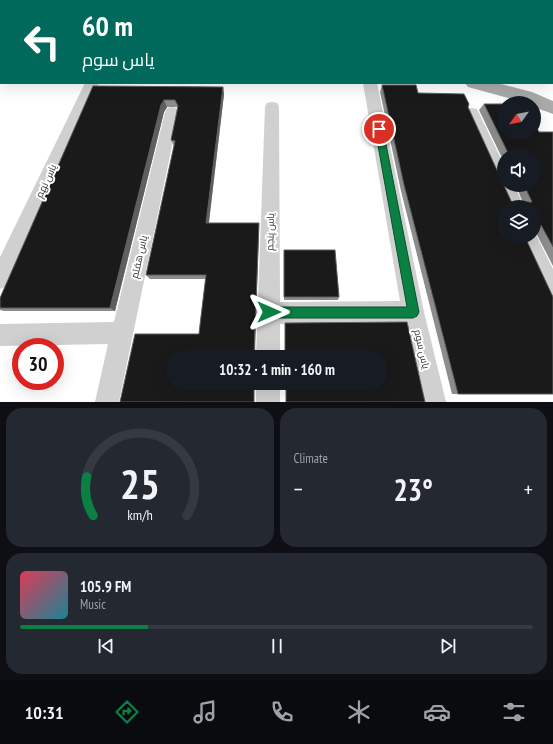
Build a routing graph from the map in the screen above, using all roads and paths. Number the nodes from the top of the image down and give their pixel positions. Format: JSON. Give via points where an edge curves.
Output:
{"nodes":[{"id":1,"x":91,"y":84,"type":"edge"},
{"id":2,"x":370,"y":84,"type":"edge"},
{"id":3,"x":478,"y":84,"type":"edge"},
{"id":4,"x":520,"y":84,"type":"edge"},
{"id":5,"x":553,"y":98,"type":"edge"},
{"id":6,"x":272,"y":107,"type":"dead end"},
{"id":7,"x":553,"y":108,"type":"edge"},
{"id":8,"x":172,"y":112,"type":"dead end"},
{"id":9,"x":472,"y":113,"type":"edge"},
{"id":10,"x":497,"y":168,"type":"edge"},
{"id":11,"x":8,"y":243,"type":"edge"},
{"id":12,"x":531,"y":244,"type":"edge"},
{"id":13,"x":0,"y":279,"type":"edge"},
{"id":14,"x":553,"y":292,"type":"edge"},
{"id":15,"x":269,"y":312,"type":"junction"},
{"id":16,"x":413,"y":312,"type":"junction"},
{"id":17,"x":122,"y":333,"type":"junction"},
{"id":18,"x":0,"y":335,"type":"edge"},
{"id":19,"x":268,"y":350,"type":"edge"},
{"id":20,"x":268,"y":390,"type":"edge"},
{"id":21,"x":107,"y":402,"type":"edge"},
{"id":22,"x":268,"y":402,"type":"edge"},
{"id":23,"x":434,"y":402,"type":"edge"}],
"edges":[{"from":1,"to":11,"type":"street","name":"یاس نهم"},
{"from":2,"to":16,"type":"street","name":"یاس سوم"},
{"from":3,"to":7,"type":"main road","via":[[526,96]]},
{"from":4,"to":5,"type":"main road"},
{"from":6,"to":15,"type":"street","name":"یاس پنجم"},
{"from":8,"to":17,"type":"street","name":"یاس هفتم"},
{"from":9,"to":10,"type":"street"},
{"from":11,"to":13,"type":"street","name":"یاس نهم"},
{"from":12,"to":14,"type":"street"},
{"from":15,"to":16,"type":"street"},
{"from":15,"to":19,"type":"street","name":"یاس پنجم"},
{"from":16,"to":23,"type":"street","name":"یاس سوم"},
{"from":17,"to":18,"type":"street"},
{"from":17,"to":21,"type":"street","name":"یاس هفتم"},
{"from":20,"to":22,"type":"street"}]}
